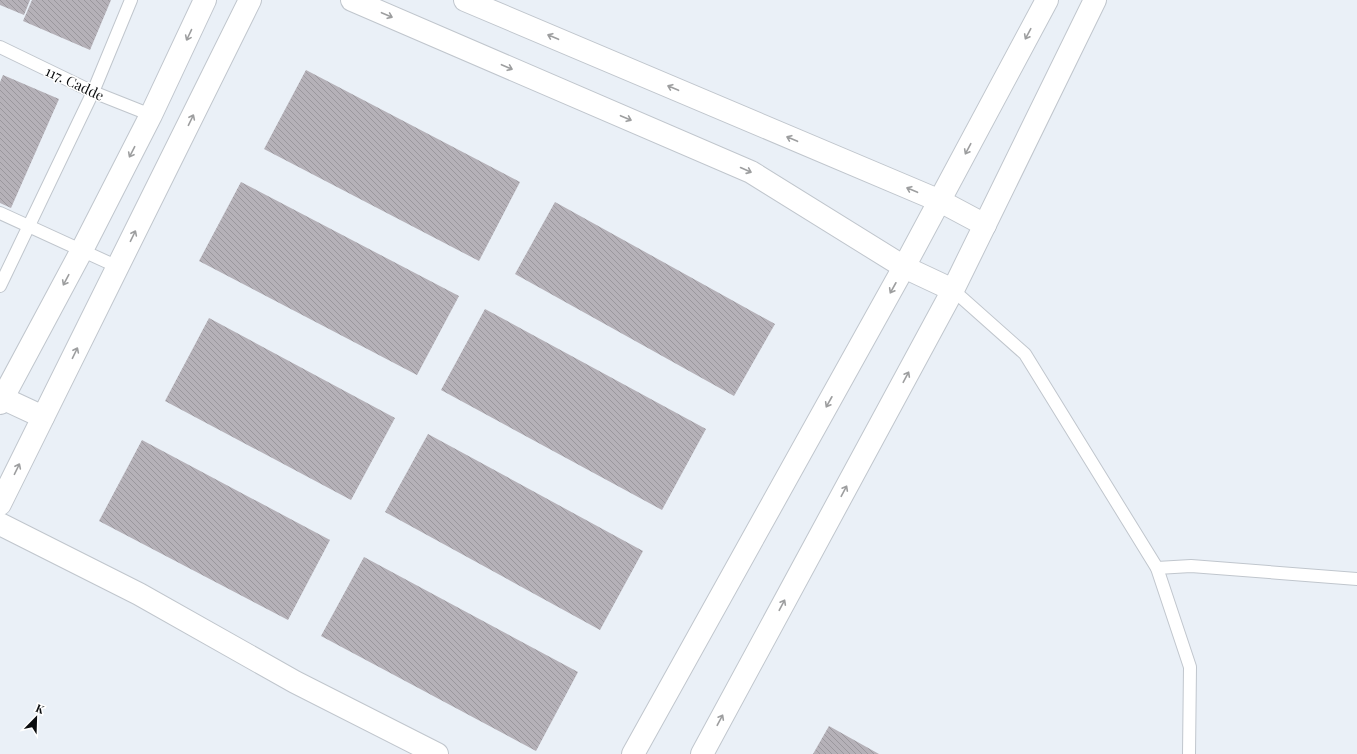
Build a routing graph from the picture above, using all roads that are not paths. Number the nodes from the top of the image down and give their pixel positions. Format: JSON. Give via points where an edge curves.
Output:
{"nodes":[{"id":1,"x":131,"y":0,"type":"edge"},
{"id":2,"x":205,"y":0,"type":"edge"},
{"id":3,"x":250,"y":0,"type":"edge"},
{"id":4,"x":352,"y":0,"type":"edge"},
{"id":5,"x":465,"y":0,"type":"edge"},
{"id":6,"x":1047,"y":0,"type":"edge"},
{"id":7,"x":1095,"y":0,"type":"edge"},
{"id":8,"x":0,"y":47,"type":"edge"},
{"id":9,"x":93,"y":92,"type":"junction"},
{"id":10,"x":151,"y":115,"type":"junction"},
{"id":11,"x":940,"y":201,"type":"junction"},
{"id":12,"x":0,"y":213,"type":"edge"},
{"id":13,"x":28,"y":225,"type":"junction"},
{"id":14,"x":985,"y":225,"type":"junction"},
{"id":15,"x":82,"y":250,"type":"junction"},
{"id":16,"x":118,"y":267,"type":"junction"},
{"id":17,"x":904,"y":267,"type":"junction"},
{"id":18,"x":0,"y":286,"type":"edge"},
{"id":19,"x":953,"y":290,"type":"junction"},
{"id":20,"x":1,"y":399,"type":"edge"},
{"id":21,"x":43,"y":417,"type":"junction"},
{"id":22,"x":0,"y":504,"type":"edge"},
{"id":23,"x":0,"y":524,"type":"edge"},
{"id":24,"x":1157,"y":568,"type":"junction"},
{"id":25,"x":1357,"y":579,"type":"edge"},
{"id":26,"x":437,"y":754,"type":"edge"},
{"id":27,"x":633,"y":754,"type":"edge"},
{"id":28,"x":702,"y":754,"type":"edge"},
{"id":29,"x":1189,"y":754,"type":"edge"}],
"edges":[{"from":1,"to":9,"type":"lane"},
{"from":2,"to":10,"type":"street","one_way":true},
{"from":16,"to":3,"type":"street","one_way":true},
{"from":4,"to":17,"type":"street","one_way":true,"via":[[751,172]]},
{"from":11,"to":5,"type":"street","one_way":true},
{"from":6,"to":11,"type":"street","one_way":true},
{"from":7,"to":14,"type":"street"},
{"from":8,"to":9,"type":"lane","name":"117. Cadde"},
{"from":9,"to":10,"type":"lane","name":"117. Cadde"},
{"from":9,"to":13,"type":"lane"},
{"from":10,"to":15,"type":"street","one_way":true},
{"from":11,"to":14,"type":"street"},
{"from":11,"to":17,"type":"street"},
{"from":12,"to":13,"type":"lane"},
{"from":13,"to":15,"type":"lane"},
{"from":13,"to":18,"type":"lane"},
{"from":14,"to":19,"type":"street"},
{"from":15,"to":16,"type":"lane"},
{"from":15,"to":20,"type":"street","one_way":true},
{"from":21,"to":16,"type":"street","one_way":true},
{"from":17,"to":19,"type":"street"},
{"from":17,"to":27,"type":"street","one_way":true},
{"from":19,"to":24,"type":"lane","via":[[1025,354]]},
{"from":28,"to":19,"type":"street","one_way":true},
{"from":20,"to":21,"type":"street"},
{"from":22,"to":21,"type":"street","one_way":true},
{"from":23,"to":26,"type":"street","via":[[139,594],[295,682]]},
{"from":24,"to":25,"type":"lane","via":[[1191,566]]},
{"from":24,"to":29,"type":"lane","via":[[1190,667]]}]}
